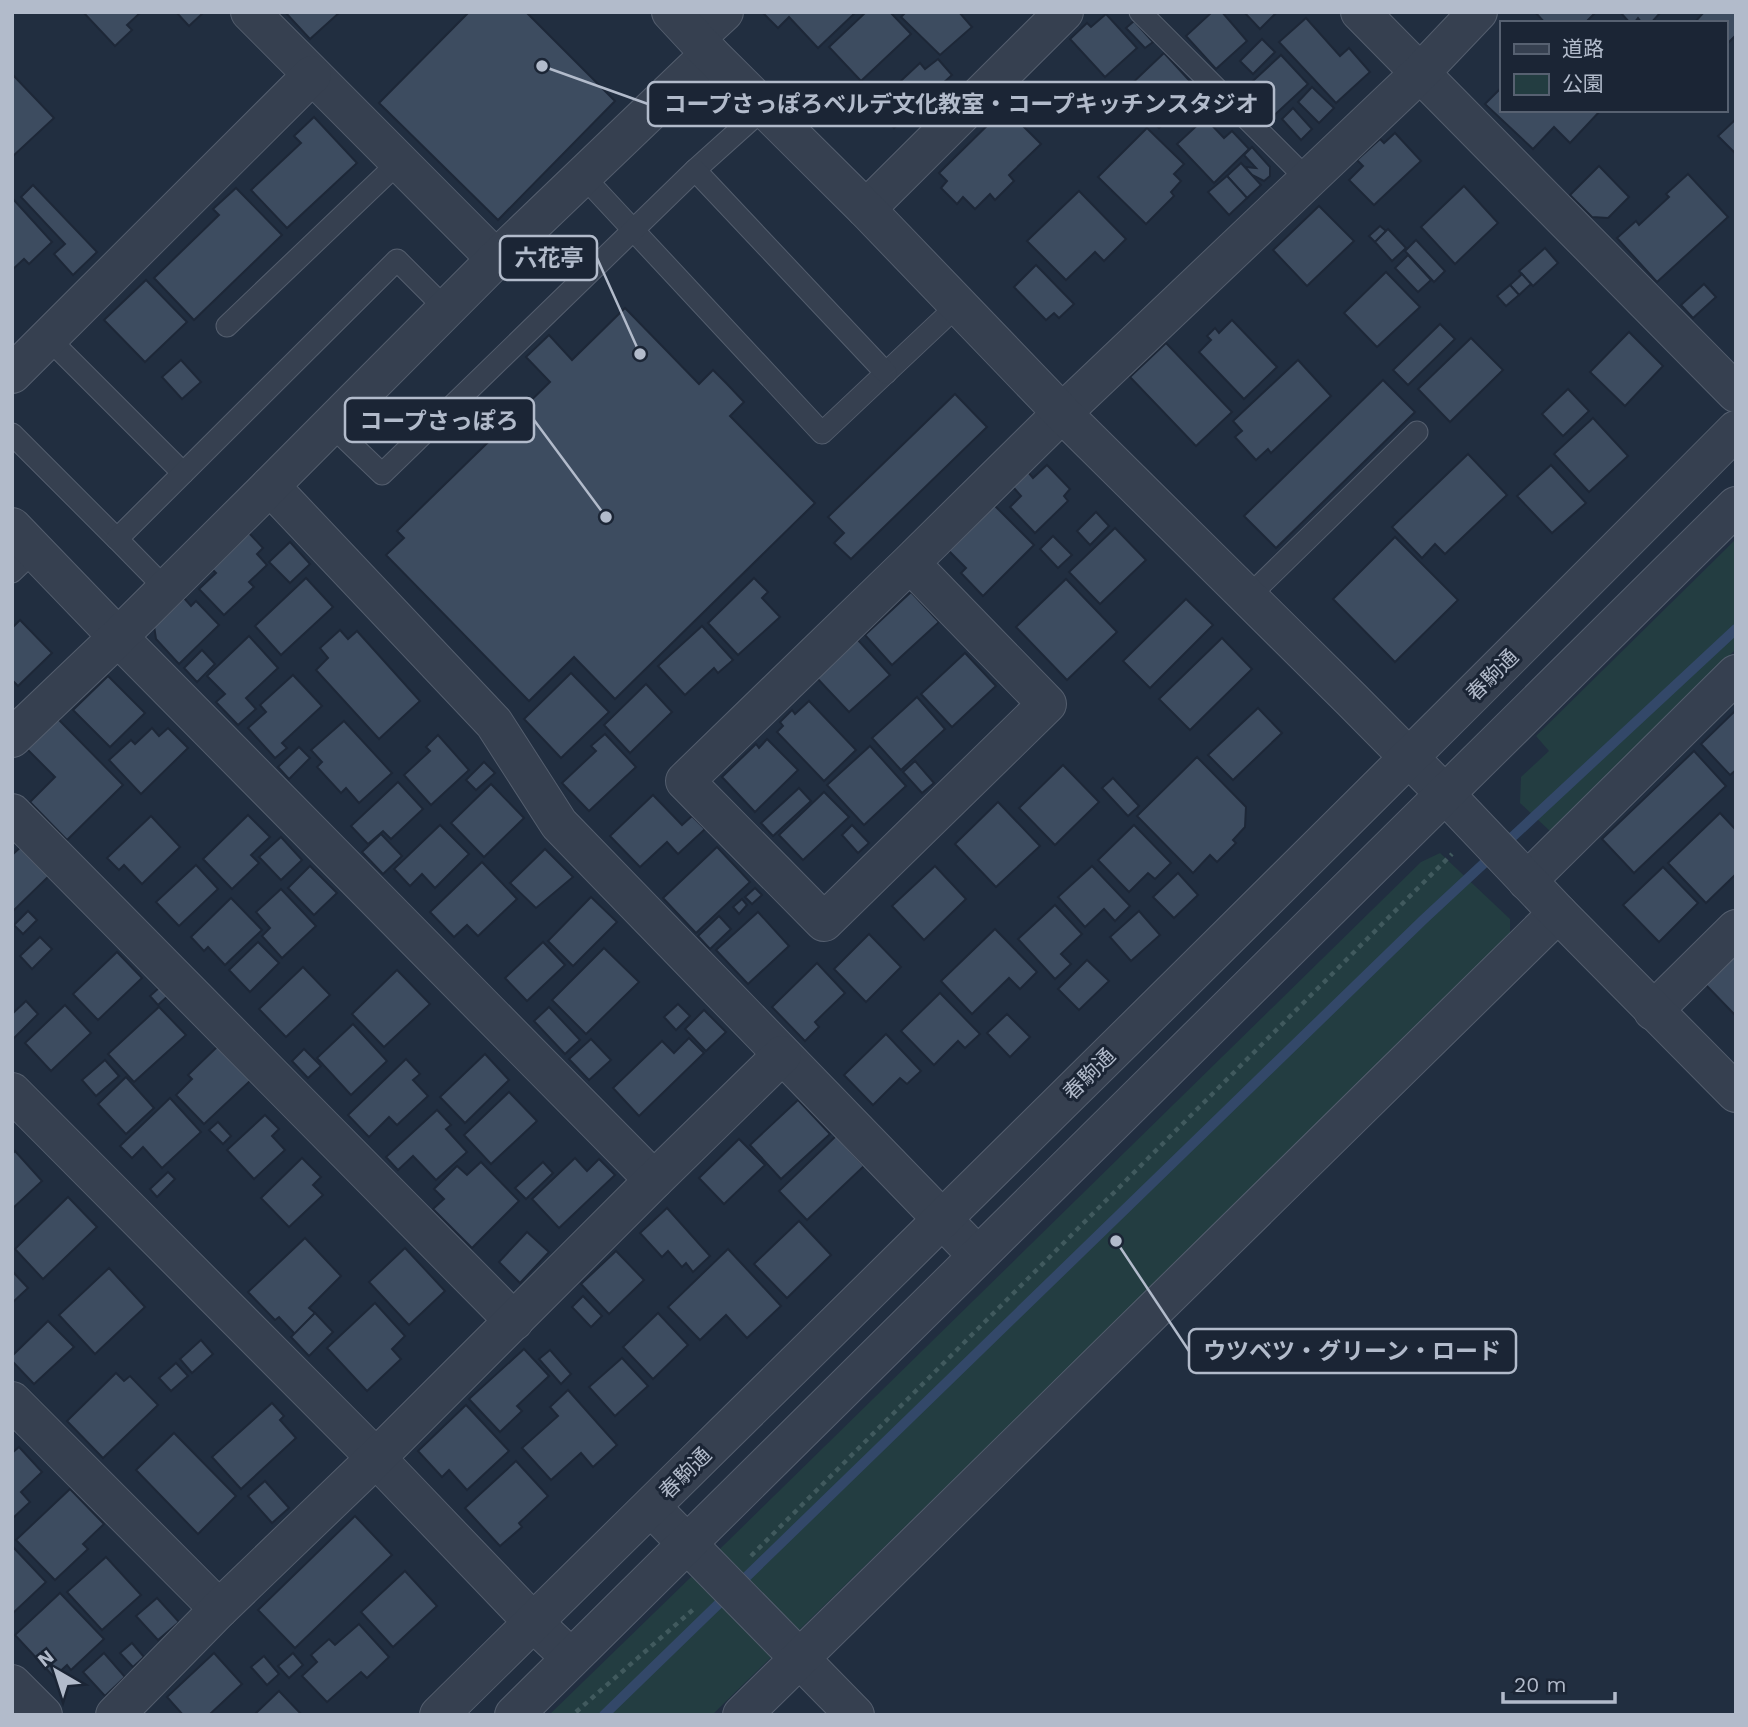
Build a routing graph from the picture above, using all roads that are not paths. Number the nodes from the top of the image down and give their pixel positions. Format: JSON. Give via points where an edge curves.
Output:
{"nodes":[{"id":1,"x":250,"y":12,"type":"edge"},
{"id":2,"x":724,"y":12,"type":"edge"},
{"id":3,"x":1064,"y":12,"type":"edge"},
{"id":4,"x":1140,"y":12,"type":"edge"},
{"id":5,"x":1360,"y":12,"type":"edge"},
{"id":6,"x":1479,"y":12,"type":"edge"},
{"id":7,"x":693,"y":35,"type":"edge"},
{"id":8,"x":1420,"y":73,"type":"junction"},
{"id":9,"x":312,"y":75,"type":"junction"},
{"id":10,"x":764,"y":108,"type":"junction"},
{"id":11,"x":399,"y":162,"type":"junction"},
{"id":12,"x":695,"y":170,"type":"junction"},
{"id":13,"x":583,"y":176,"type":"junction"},
{"id":14,"x":1308,"y":180,"type":"junction"},
{"id":15,"x":866,"y":209,"type":"junction"},
{"id":16,"x":633,"y":230,"type":"junction"},
{"id":17,"x":496,"y":259,"type":"junction"},
{"id":18,"x":958,"y":305,"type":"junction"},
{"id":19,"x":446,"y":309,"type":"junction"},
{"id":20,"x":227,"y":326,"type":"dead end"},
{"id":21,"x":48,"y":338,"type":"junction"},
{"id":22,"x":886,"y":373,"type":"junction"},
{"id":23,"x":12,"y":374,"type":"edge"},
{"id":24,"x":1736,"y":393,"type":"edge"},
{"id":25,"x":1062,"y":413,"type":"junction"},
{"id":26,"x":331,"y":425,"type":"junction"},
{"id":27,"x":1736,"y":430,"type":"edge"},
{"id":28,"x":1417,"y":432,"type":"dead end"},
{"id":29,"x":12,"y":434,"type":"edge"},
{"id":30,"x":183,"y":473,"type":"junction"},
{"id":31,"x":270,"y":486,"type":"junction"},
{"id":32,"x":1736,"y":506,"type":"edge"},
{"id":33,"x":117,"y":539,"type":"junction"},
{"id":34,"x":20,"y":550,"type":"edge"},
{"id":35,"x":910,"y":563,"type":"junction"},
{"id":36,"x":166,"y":589,"type":"junction"},
{"id":37,"x":1248,"y":597,"type":"junction"},
{"id":38,"x":118,"y":637,"type":"junction"},
{"id":39,"x":1736,"y":674,"type":"edge"},
{"id":40,"x":12,"y":738,"type":"edge"},
{"id":41,"x":1408,"y":757,"type":"junction"},
{"id":42,"x":1445,"y":794,"type":"junction"},
{"id":43,"x":12,"y":813,"type":"edge"},
{"id":44,"x":1527,"y":881,"type":"junction"},
{"id":45,"x":1558,"y":914,"type":"junction"},
{"id":46,"x":1736,"y":929,"type":"edge"},
{"id":47,"x":1653,"y":1011,"type":"junction"},
{"id":48,"x":782,"y":1055,"type":"junction"},
{"id":49,"x":12,"y":1092,"type":"edge"},
{"id":50,"x":1736,"y":1094,"type":"edge"},
{"id":51,"x":654,"y":1180,"type":"junction"},
{"id":52,"x":943,"y":1219,"type":"junction"},
{"id":53,"x":978,"y":1255,"type":"junction"},
{"id":54,"x":514,"y":1321,"type":"junction"},
{"id":55,"x":12,"y":1401,"type":"edge"},
{"id":56,"x":376,"y":1458,"type":"junction"},
{"id":57,"x":651,"y":1507,"type":"junction"},
{"id":58,"x":687,"y":1543,"type":"junction"},
{"id":59,"x":219,"y":1609,"type":"junction"},
{"id":60,"x":533,"y":1622,"type":"junction"},
{"id":61,"x":571,"y":1658,"type":"junction"},
{"id":62,"x":798,"y":1658,"type":"junction"},
{"id":63,"x":12,"y":1684,"type":"edge"},
{"id":64,"x":43,"y":1715,"type":"edge"},
{"id":65,"x":115,"y":1715,"type":"edge"},
{"id":66,"x":439,"y":1715,"type":"edge"},
{"id":67,"x":514,"y":1715,"type":"edge"},
{"id":68,"x":742,"y":1715,"type":"edge"},
{"id":69,"x":855,"y":1715,"type":"edge"}],
"edges":[{"from":1,"to":9,"type":"street"},
{"from":2,"to":7,"type":"street"},
{"from":3,"to":15,"type":"street"},
{"from":4,"to":14,"type":"lane"},
{"from":5,"to":8,"type":"street"},
{"from":6,"to":8,"type":"street"},
{"from":7,"to":10,"type":"street"},
{"from":7,"to":13,"type":"street"},
{"from":8,"to":14,"type":"street"},
{"from":8,"to":24,"type":"street"},
{"from":9,"to":11,"type":"street"},
{"from":9,"to":21,"type":"street"},
{"from":10,"to":12,"type":"lane"},
{"from":10,"to":15,"type":"street"},
{"from":11,"to":17,"type":"street"},
{"from":11,"to":20,"type":"lane"},
{"from":12,"to":16,"type":"lane"},
{"from":12,"to":22,"type":"lane"},
{"from":13,"to":16,"type":"lane"},
{"from":13,"to":17,"type":"street"},
{"from":14,"to":25,"type":"street"},
{"from":15,"to":18,"type":"street"},
{"from":16,"to":22,"type":"lane","via":[[822,433]]},
{"from":16,"to":26,"type":"lane","via":[[382,474]]},
{"from":17,"to":19,"type":"street"},
{"from":18,"to":22,"type":"lane"},
{"from":18,"to":25,"type":"street"},
{"from":19,"to":26,"type":"street"},
{"from":19,"to":30,"type":"lane","via":[[397,260]]},
{"from":21,"to":23,"type":"street"},
{"from":21,"to":30,"type":"lane"},
{"from":25,"to":35,"type":"street"},
{"from":25,"to":37,"type":"street"},
{"from":26,"to":31,"type":"street"},
{"from":27,"to":41,"type":"street","name":"春駒通"},
{"from":28,"to":37,"type":"lane"},
{"from":29,"to":33,"type":"lane"},
{"from":30,"to":33,"type":"lane"},
{"from":31,"to":36,"type":"street"},
{"from":31,"to":48,"type":"street","via":[[494,723],[559,824]]},
{"from":32,"to":42,"type":"street"},
{"from":33,"to":36,"type":"lane"},
{"from":34,"to":38,"type":"street"},
{"from":35,"to":35,"type":"street","via":[[1047,704],[824,922],[685,781]]},
{"from":36,"to":38,"type":"street"},
{"from":37,"to":41,"type":"street"},
{"from":38,"to":40,"type":"street"},
{"from":38,"to":51,"type":"street"},
{"from":39,"to":44,"type":"street"},
{"from":41,"to":42,"type":"street"},
{"from":41,"to":52,"type":"street","name":"春駒通"},
{"from":42,"to":44,"type":"street"},
{"from":42,"to":53,"type":"street"},
{"from":43,"to":54,"type":"street"},
{"from":44,"to":45,"type":"street"},
{"from":45,"to":47,"type":"street"},
{"from":45,"to":62,"type":"street"},
{"from":46,"to":47,"type":"street"},
{"from":47,"to":50,"type":"street"},
{"from":48,"to":51,"type":"street"},
{"from":48,"to":52,"type":"street"},
{"from":49,"to":56,"type":"street"},
{"from":51,"to":54,"type":"street"},
{"from":52,"to":53,"type":"street"},
{"from":52,"to":57,"type":"street","name":"春駒通"},
{"from":53,"to":58,"type":"street"},
{"from":54,"to":56,"type":"street"},
{"from":55,"to":59,"type":"street"},
{"from":56,"to":59,"type":"street"},
{"from":56,"to":60,"type":"street"},
{"from":57,"to":58,"type":"street"},
{"from":57,"to":60,"type":"street","name":"春駒通"},
{"from":58,"to":61,"type":"street"},
{"from":58,"to":62,"type":"street"},
{"from":59,"to":65,"type":"street"},
{"from":60,"to":61,"type":"street"},
{"from":60,"to":66,"type":"street","name":"春駒通"},
{"from":61,"to":67,"type":"street"},
{"from":62,"to":68,"type":"street"},
{"from":62,"to":69,"type":"street"},
{"from":63,"to":64,"type":"street"}]}
